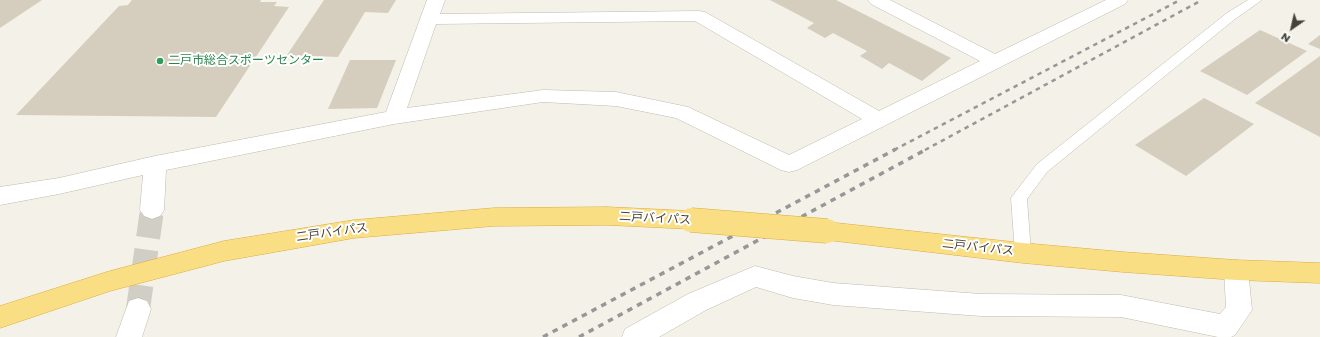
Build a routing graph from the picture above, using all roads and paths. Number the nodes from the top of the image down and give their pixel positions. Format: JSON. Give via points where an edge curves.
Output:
{"nodes":[{"id":1,"x":436,"y":0,"type":"edge"},
{"id":2,"x":877,"y":0,"type":"edge"},
{"id":3,"x":1119,"y":0,"type":"edge"},
{"id":4,"x":1256,"y":0,"type":"edge"},
{"id":5,"x":428,"y":18,"type":"junction"},
{"id":6,"x":994,"y":61,"type":"junction"},
{"id":7,"x":394,"y":117,"type":"junction"},
{"id":8,"x":879,"y":120,"type":"junction"},
{"id":9,"x":155,"y":164,"type":"junction"},
{"id":10,"x":0,"y":196,"type":"edge"},
{"id":11,"x":152,"y":210,"type":"tunnel mouth"},
{"id":12,"x":1023,"y":253,"type":"junction"},
{"id":13,"x":1236,"y":270,"type":"junction"},
{"id":14,"x":1320,"y":272,"type":"edge"},
{"id":15,"x":138,"y":309,"type":"tunnel mouth"},
{"id":16,"x":0,"y":317,"type":"edge"},
{"id":17,"x":129,"y":337,"type":"edge"},
{"id":18,"x":635,"y":337,"type":"edge"}],
"edges":[{"from":1,"to":5,"type":"street"},
{"from":2,"to":6,"type":"street"},
{"from":3,"to":6,"type":"street"},
{"from":4,"to":12,"type":"lane","via":[[1231,16],[1042,168],[1019,198]]},
{"from":5,"to":7,"type":"street"},
{"from":5,"to":8,"type":"street","via":[[699,16]]},
{"from":6,"to":8,"type":"street"},
{"from":7,"to":8,"type":"street","via":[[542,96],[616,99],[681,112],[789,164]]},
{"from":7,"to":9,"type":"street"},
{"from":9,"to":10,"type":"street","via":[[59,186]]},
{"from":9,"to":11,"type":"street"},
{"from":12,"to":13,"type":"highway","name":"二戸バイパス"},
{"from":12,"to":16,"type":"highway","name":"二戸バイパス","bridge":true,"via":[[827,231],[691,220],[607,216],[494,216],[354,229],[224,251],[110,281]]},
{"from":13,"to":14,"type":"highway","name":"二戸バイパス"},
{"from":13,"to":18,"type":"street","via":[[1239,310],[1226,327],[1120,306],[981,304],[833,294],[793,287],[755,276],[697,302]]},
{"from":15,"to":17,"type":"street"}]}
